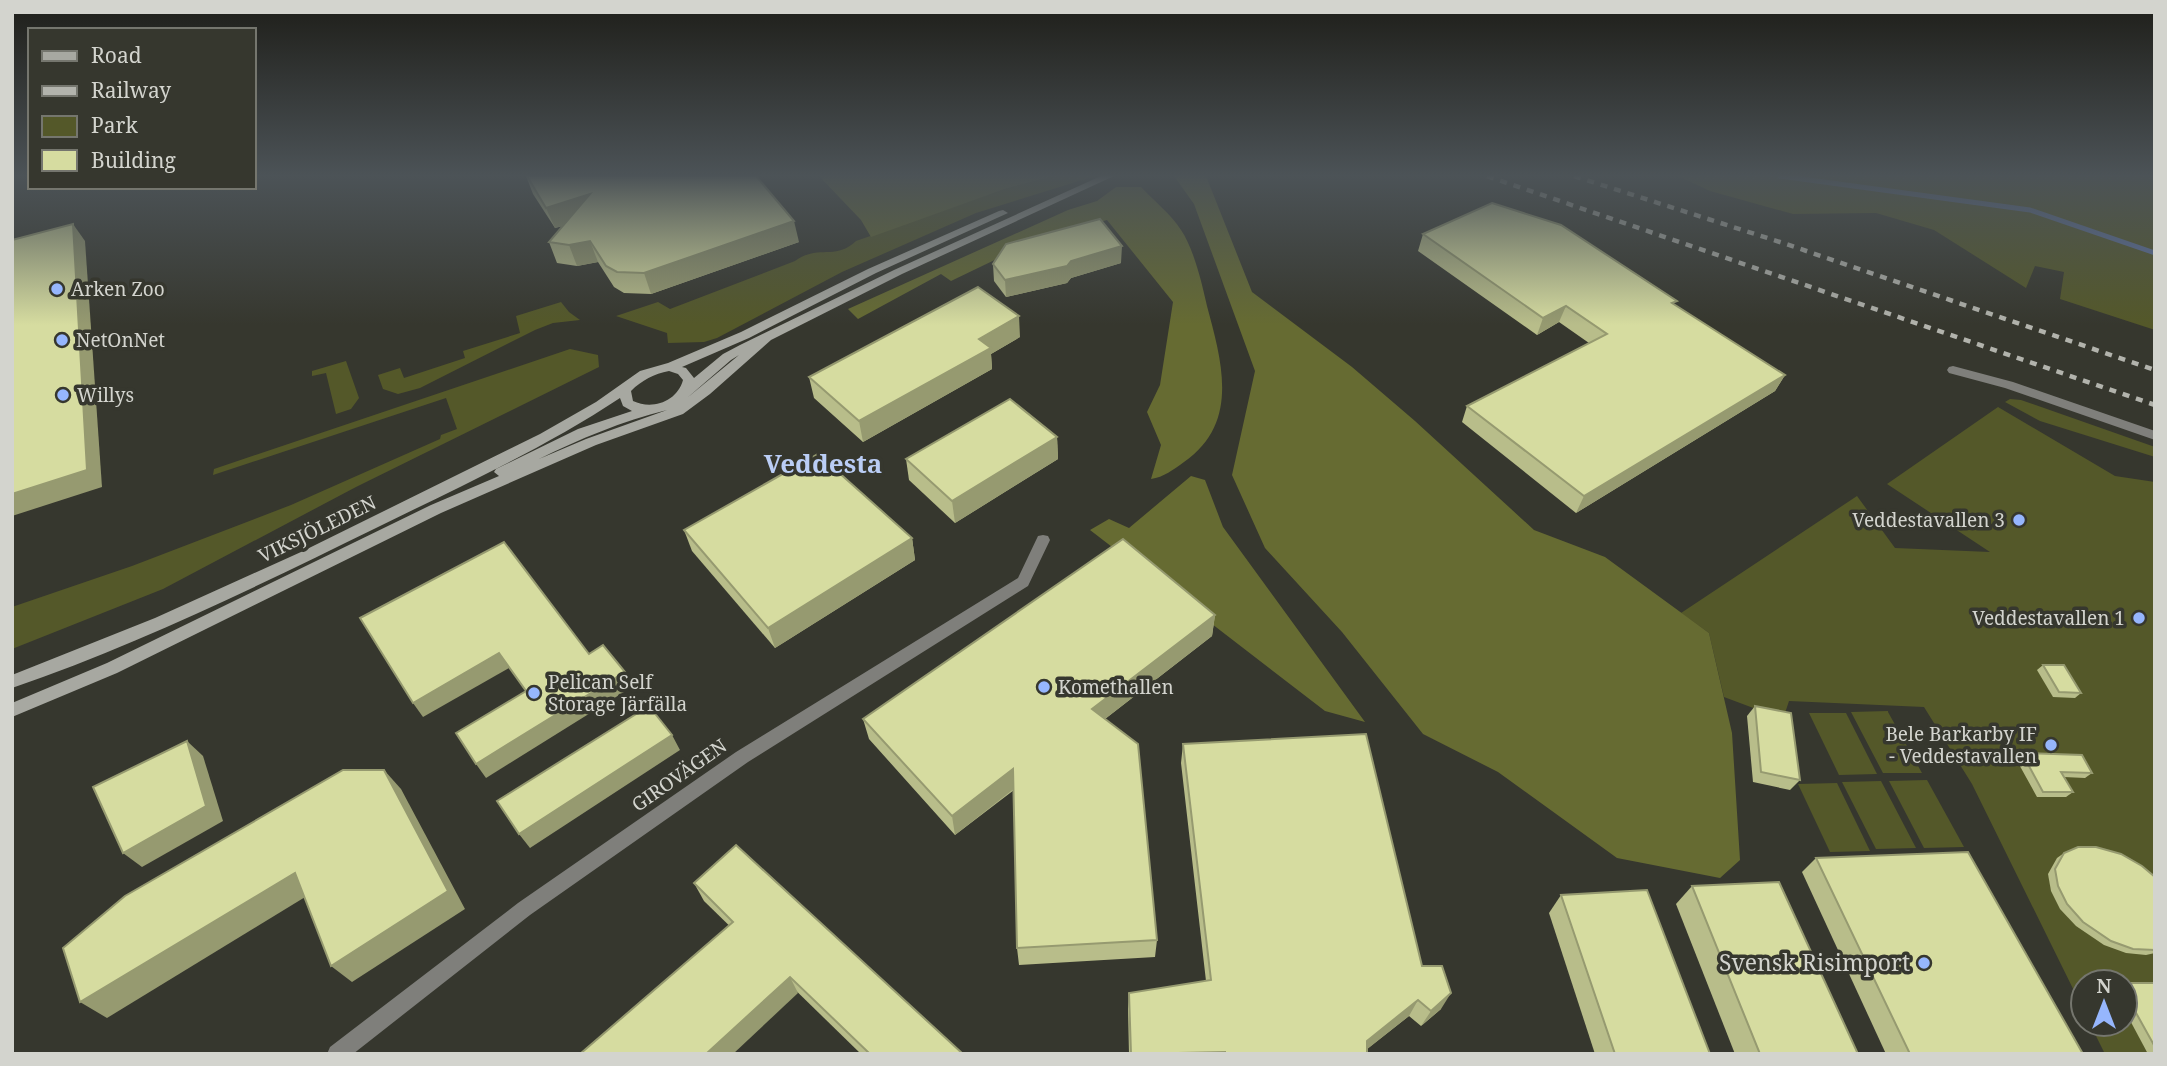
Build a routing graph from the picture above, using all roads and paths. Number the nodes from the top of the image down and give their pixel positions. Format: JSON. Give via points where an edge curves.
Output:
{"nodes":[{"id":1,"x":973,"y":226,"type":"edge"},
{"id":2,"x":998,"y":226,"type":"edge"},
{"id":3,"x":765,"y":340,"type":"junction"},
{"id":4,"x":670,"y":367,"type":"junction"},
{"id":5,"x":1953,"y":370,"type":"dead end"},
{"id":6,"x":627,"y":388,"type":"junction"},
{"id":7,"x":687,"y":390,"type":"junction"},
{"id":8,"x":650,"y":409,"type":"junction"},
{"id":9,"x":2155,"y":436,"type":"edge"},
{"id":10,"x":436,"y":509,"type":"junction"},
{"id":11,"x":1043,"y":540,"type":"dead end"},
{"id":12,"x":12,"y":682,"type":"edge"},
{"id":13,"x":12,"y":710,"type":"edge"},
{"id":14,"x":337,"y":1054,"type":"edge"}],
"edges":[{"from":1,"to":4,"type":"main road","name":"VIKSJÖLEDEN"},
{"from":2,"to":3,"type":"main road","name":"VIKSJÖLEDEN"},
{"from":3,"to":7,"type":"main road","name":"VIKSJÖLEDEN","via":[[727,357]]},
{"from":3,"to":10,"type":"main road","name":"VIKSJÖLEDEN","via":[[678,411],[592,442]]},
{"from":4,"to":6,"type":"main road","name":"VIKSJÖLEDEN","via":[[644,374]]},
{"from":4,"to":7,"type":"main road","via":[[685,374]]},
{"from":5,"to":9,"type":"street","via":[[2009,384]]},
{"from":6,"to":8,"type":"main road","via":[[627,403]]},
{"from":6,"to":12,"type":"main road","name":"VIKSJÖLEDEN","via":[[539,441],[292,564],[154,626]]},
{"from":7,"to":8,"type":"main road","name":"VIKSJÖLEDEN","via":[[670,404]]},
{"from":8,"to":10,"type":"main road","name":"VIKSJÖLEDEN","via":[[562,441]]},
{"from":10,"to":13,"type":"main road","name":"VIKSJÖLEDEN","via":[[112,668]]},
{"from":11,"to":14,"type":"street","name":"GIROVÄGEN","via":[[1023,582],[742,757],[524,909]]}]}
